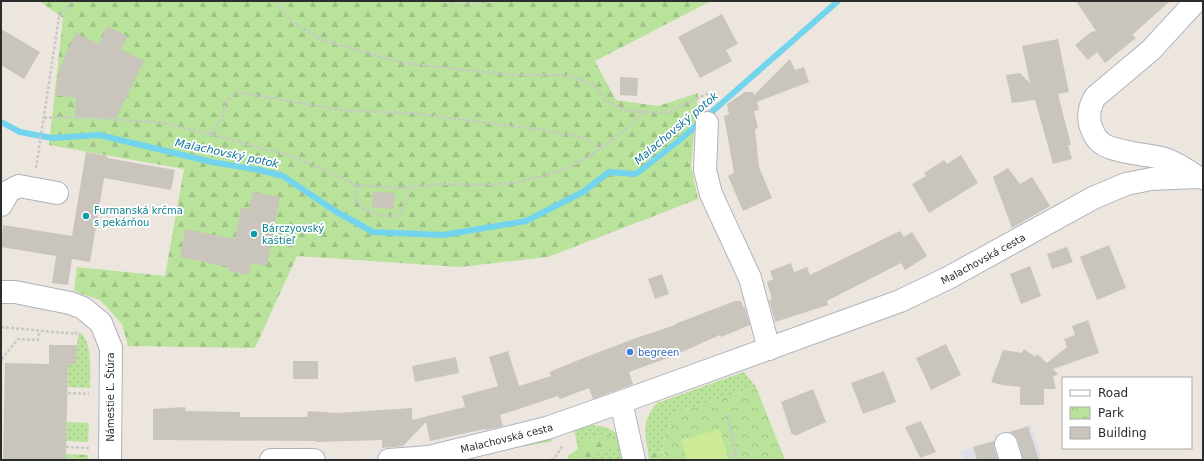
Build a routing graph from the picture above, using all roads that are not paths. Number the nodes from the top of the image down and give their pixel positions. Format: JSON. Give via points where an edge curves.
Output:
{"nodes":[{"id":1,"x":1196,"y":1,"type":"edge"},
{"id":2,"x":707,"y":123,"type":"dead end"},
{"id":3,"x":1200,"y":178,"type":"edge"},
{"id":4,"x":57,"y":193,"type":"dead end"},
{"id":5,"x":1,"y":205,"type":"edge"},
{"id":6,"x":1,"y":292,"type":"edge"},
{"id":7,"x":769,"y":350,"type":"junction"},
{"id":8,"x":621,"y":402,"type":"junction"},
{"id":9,"x":101,"y":454,"type":"edge"},
{"id":10,"x":271,"y":460,"type":"edge"},
{"id":11,"x":314,"y":460,"type":"edge"},
{"id":12,"x":389,"y":460,"type":"edge"},
{"id":13,"x":634,"y":460,"type":"edge"}],
"edges":[{"from":1,"to":3,"type":"street","name":"Malachovská cesta","via":[[1151,50],[1095,97],[1090,106],[1089,117],[1098,141],[1108,147],[1165,159]]},
{"from":2,"to":7,"type":"street","via":[[705,170],[711,194],[750,278]]},
{"from":3,"to":7,"type":"street","name":"Malachovská cesta","via":[[1151,179],[1126,184],[1093,198],[948,278],[900,301]]},
{"from":4,"to":5,"type":"street","via":[[19,186],[9,191]]},
{"from":6,"to":9,"type":"street","name":"Námestie Ľ. Štúra","via":[[15,292],[70,303],[83,308],[101,323],[111,348]]},
{"from":7,"to":8,"type":"street","name":"Malachovská cesta"},
{"from":8,"to":12,"type":"street","name":"Malachovská cesta","via":[[547,428],[429,456]]},
{"from":8,"to":13,"type":"street"},
{"from":10,"to":11,"type":"street"}]}
